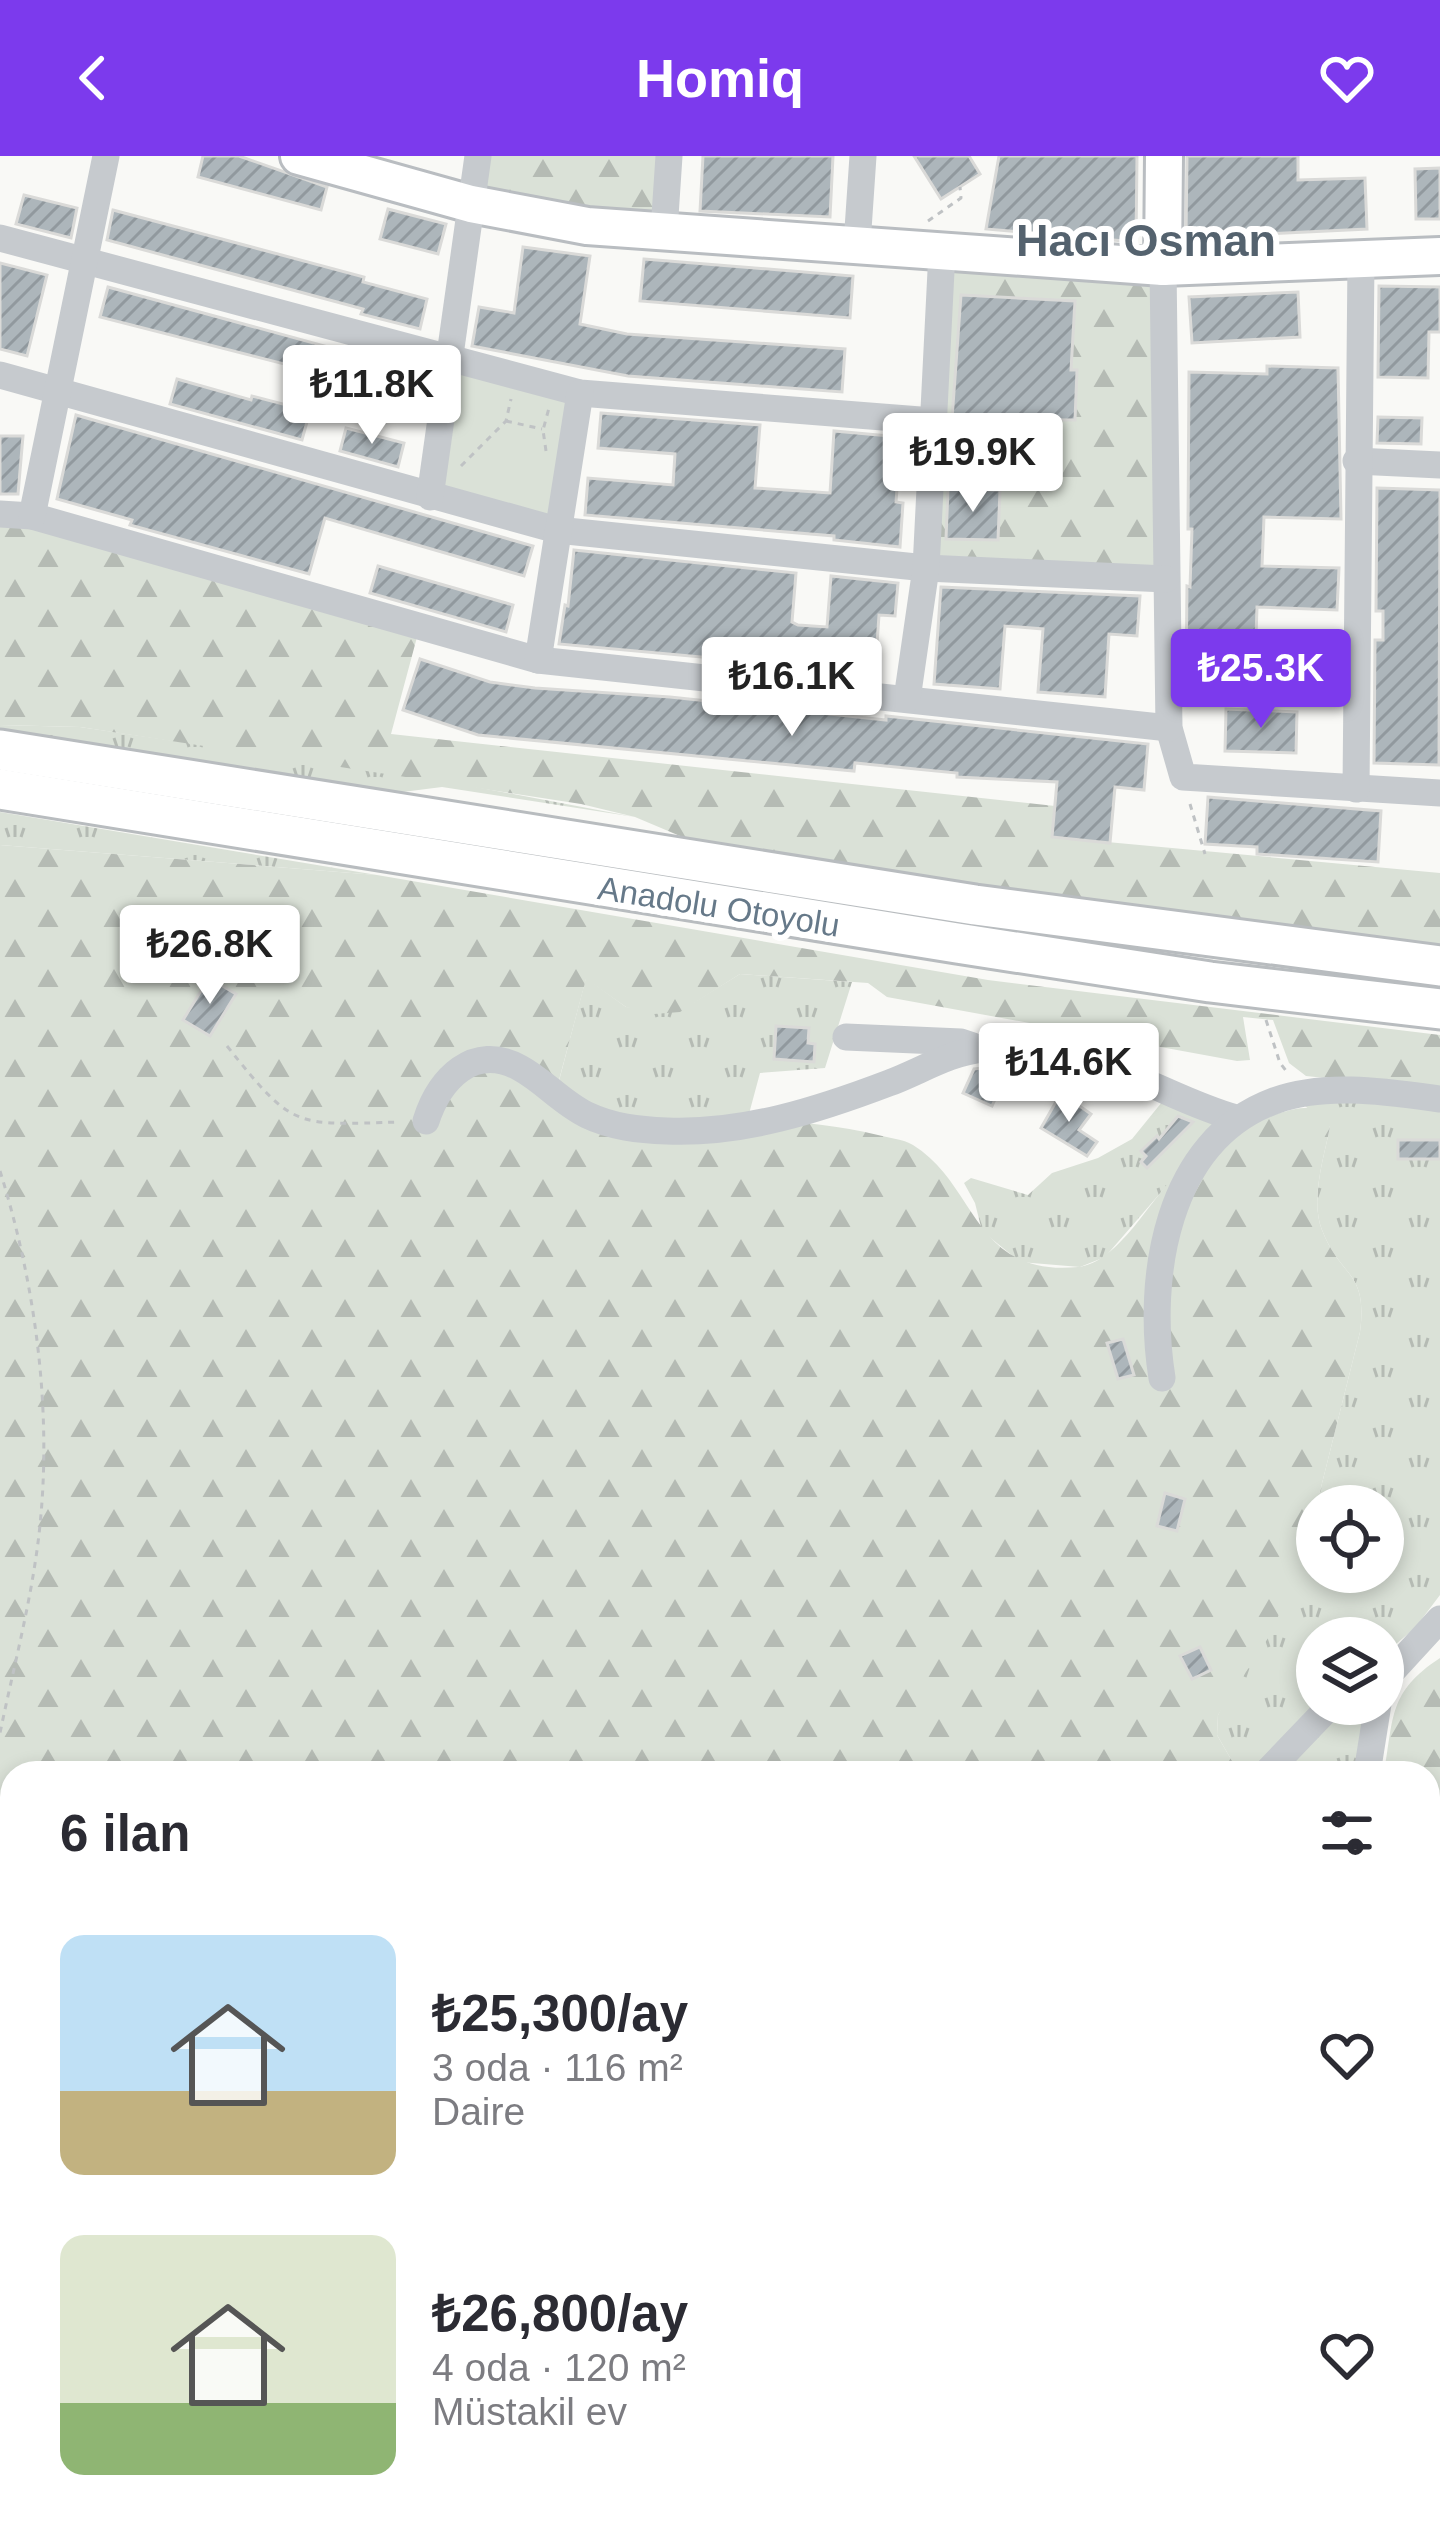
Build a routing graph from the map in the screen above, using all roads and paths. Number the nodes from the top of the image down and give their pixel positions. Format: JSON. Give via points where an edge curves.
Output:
{"nodes":[{"id":1,"x":106,"y":156,"type":"edge"},
{"id":2,"x":299,"y":156,"type":"edge"},
{"id":3,"x":478,"y":156,"type":"edge"},
{"id":4,"x":669,"y":156,"type":"edge"},
{"id":5,"x":863,"y":156,"type":"edge"},
{"id":6,"x":1164,"y":156,"type":"edge"},
{"id":7,"x":960,"y":187,"type":"dead end"},
{"id":8,"x":471,"y":204,"type":"junction"},
{"id":9,"x":664,"y":231,"type":"junction"},
{"id":10,"x":0,"y":238,"type":"edge"},
{"id":11,"x":857,"y":244,"type":"junction"},
{"id":12,"x":932,"y":251,"type":"junction"},
{"id":13,"x":1440,"y":256,"type":"edge"},
{"id":14,"x":1361,"y":259,"type":"junction"},
{"id":15,"x":85,"y":260,"type":"junction"},
{"id":16,"x":1163,"y":267,"type":"junction"},
{"id":17,"x":451,"y":360,"type":"junction"},
{"id":18,"x":0,"y":375,"type":"edge"},
{"id":19,"x":58,"y":392,"type":"junction"},
{"id":20,"x":513,"y":392,"type":"dead end"},
{"id":21,"x":580,"y":393,"type":"junction"},
{"id":22,"x":506,"y":421,"type":"junction"},
{"id":23,"x":933,"y":421,"type":"junction"},
{"id":24,"x":544,"y":430,"type":"dead end"},
{"id":25,"x":1356,"y":461,"type":"junction"},
{"id":26,"x":1440,"y":465,"type":"edge"},
{"id":27,"x":460,"y":467,"type":"dead end"},
{"id":28,"x":430,"y":497,"type":"junction"},
{"id":29,"x":0,"y":514,"type":"edge"},
{"id":30,"x":32,"y":516,"type":"junction"},
{"id":31,"x":557,"y":530,"type":"junction"},
{"id":32,"x":926,"y":568,"type":"junction"},
{"id":33,"x":1166,"y":579,"type":"junction"},
{"id":34,"x":538,"y":659,"type":"junction"},
{"id":35,"x":907,"y":699,"type":"junction"},
{"id":36,"x":1169,"y":728,"type":"junction"},
{"id":37,"x":0,"y":750,"type":"edge"},
{"id":38,"x":1183,"y":776,"type":"junction"},
{"id":39,"x":0,"y":789,"type":"edge"},
{"id":40,"x":1355,"y":789,"type":"junction"},
{"id":41,"x":1440,"y":793,"type":"edge"},
{"id":42,"x":1204,"y":854,"type":"dead end"},
{"id":43,"x":1440,"y":967,"type":"edge"},
{"id":44,"x":1440,"y":1009,"type":"edge"},
{"id":45,"x":1266,"y":1019,"type":"dead end"},
{"id":46,"x":846,"y":1037,"type":"dead end"},
{"id":47,"x":227,"y":1046,"type":"dead end"},
{"id":48,"x":984,"y":1049,"type":"junction"},
{"id":49,"x":1318,"y":1092,"type":"junction"},
{"id":50,"x":1440,"y":1099,"type":"edge"},
{"id":51,"x":1236,"y":1118,"type":"junction"},
{"id":52,"x":426,"y":1121,"type":"joint"},
{"id":53,"x":0,"y":1171,"type":"edge"},
{"id":54,"x":1162,"y":1378,"type":"dead end"},
{"id":55,"x":1440,"y":1619,"type":"edge"},
{"id":56,"x":1404,"y":1656,"type":"edge"},
{"id":57,"x":1312,"y":1725,"type":"edge"},
{"id":58,"x":1375,"y":1725,"type":"edge"},
{"id":59,"x":0,"y":1733,"type":"edge"},
{"id":60,"x":1277,"y":1761,"type":"edge"},
{"id":61,"x":1369,"y":1761,"type":"edge"}],
"edges":[{"from":1,"to":15,"type":"street"},
{"from":2,"to":8,"type":"main road"},
{"from":3,"to":8,"type":"street"},
{"from":4,"to":9,"type":"street"},
{"from":5,"to":11,"type":"street"},
{"from":6,"to":16,"type":"main road"},
{"from":7,"to":12,"type":"path","via":[[961,198],[925,224]]},
{"from":8,"to":9,"type":"main road"},
{"from":8,"to":17,"type":"street"},
{"from":9,"to":11,"type":"main road"},
{"from":10,"to":15,"type":"street"},
{"from":11,"to":12,"type":"main road"},
{"from":12,"to":16,"type":"main road"},
{"from":12,"to":23,"type":"street"},
{"from":13,"to":14,"type":"main road"},
{"from":14,"to":16,"type":"main road"},
{"from":14,"to":25,"type":"street"},
{"from":15,"to":17,"type":"street"},
{"from":15,"to":19,"type":"street"},
{"from":16,"to":33,"type":"street"},
{"from":17,"to":21,"type":"street"},
{"from":17,"to":28,"type":"street"},
{"from":18,"to":19,"type":"street"},
{"from":19,"to":28,"type":"street"},
{"from":19,"to":30,"type":"street"},
{"from":20,"to":22,"type":"path"},
{"from":21,"to":23,"type":"street"},
{"from":21,"to":31,"type":"street"},
{"from":22,"to":24,"type":"path"},
{"from":22,"to":27,"type":"path"},
{"from":23,"to":32,"type":"street"},
{"from":25,"to":26,"type":"street"},
{"from":25,"to":40,"type":"street"},
{"from":28,"to":31,"type":"street"},
{"from":29,"to":30,"type":"street"},
{"from":30,"to":34,"type":"street"},
{"from":31,"to":32,"type":"street"},
{"from":31,"to":34,"type":"street"},
{"from":32,"to":33,"type":"street"},
{"from":32,"to":35,"type":"street"},
{"from":33,"to":36,"type":"street"},
{"from":34,"to":35,"type":"street"},
{"from":35,"to":36,"type":"street"},
{"from":36,"to":38,"type":"street"},
{"from":37,"to":43,"type":"highway","name":"Anadolu Otoyolu","via":[[975,905]]},
{"from":38,"to":40,"type":"street"},
{"from":38,"to":42,"type":"path"},
{"from":39,"to":44,"type":"highway","name":"Anadolu Otoyolu","via":[[957,944]]},
{"from":40,"to":41,"type":"street"},
{"from":45,"to":49,"type":"path","via":[[1280,1063]]},
{"from":46,"to":48,"type":"street"},
{"from":47,"to":52,"type":"path","via":[[263,1091],[302,1121]]},
{"from":48,"to":51,"type":"street","via":[[1104,1066]]},
{"from":48,"to":52,"type":"street","via":[[818,1109],[724,1130],[626,1128],[588,1116],[504,1060],[481,1061],[444,1080]]},
{"from":49,"to":50,"type":"street"},
{"from":49,"to":51,"type":"street"},
{"from":51,"to":54,"type":"street","via":[[1186,1180],[1160,1259]]},
{"from":53,"to":59,"type":"path","via":[[22,1243],[44,1453],[40,1529]]},
{"from":55,"to":56,"type":"street"},
{"from":57,"to":60,"type":"street"},
{"from":58,"to":61,"type":"street"}]}
